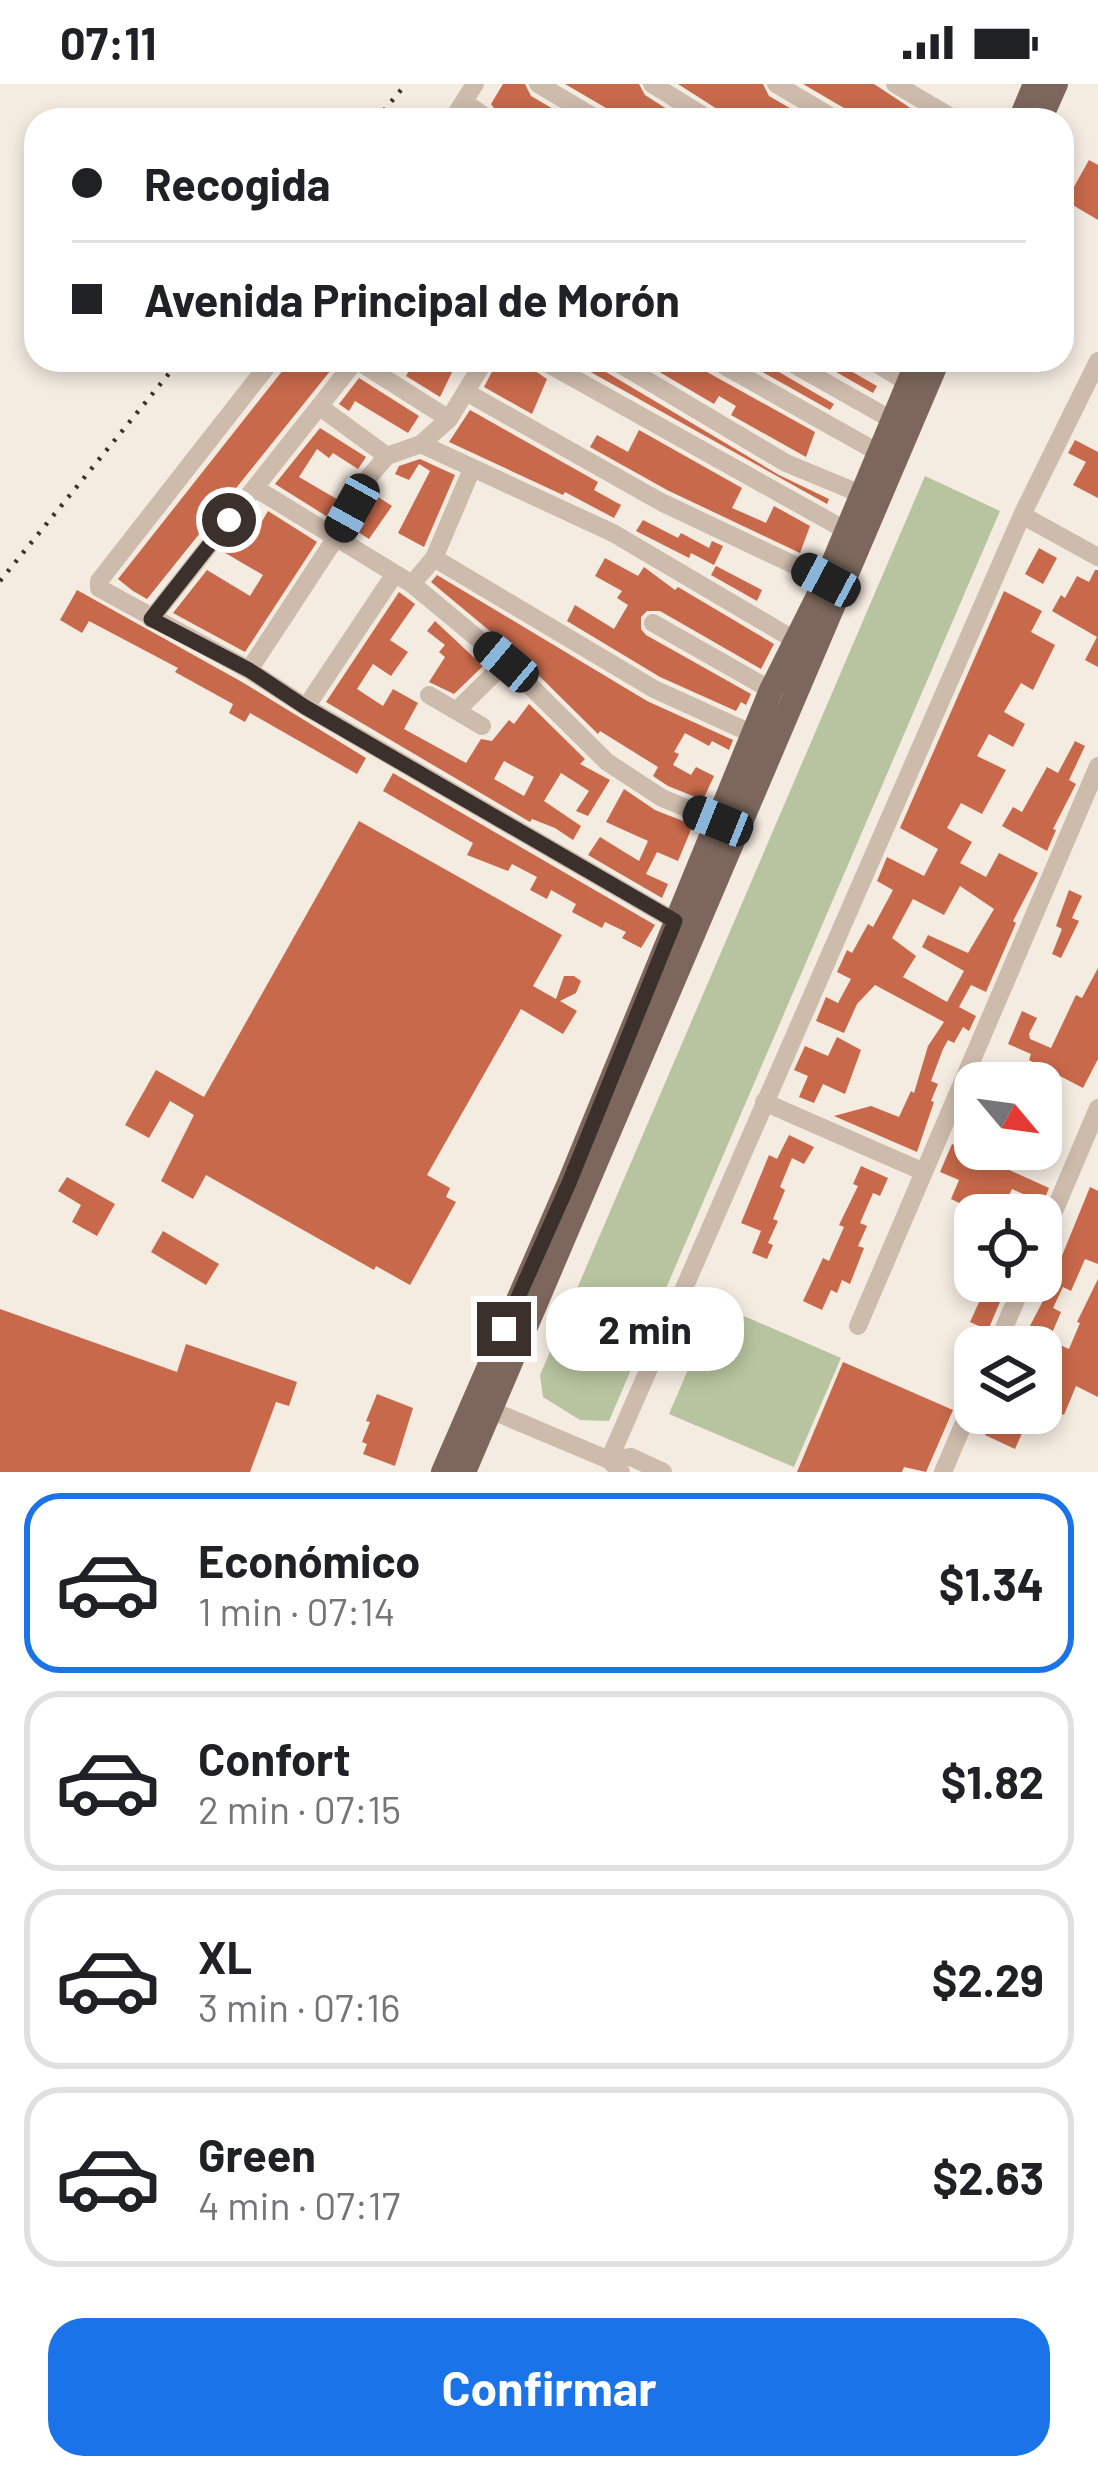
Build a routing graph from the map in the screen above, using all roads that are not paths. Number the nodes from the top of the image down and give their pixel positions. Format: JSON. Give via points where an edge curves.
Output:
{"nodes":[{"id":1,"x":476,"y":84,"type":"edge"},
{"id":2,"x":538,"y":84,"type":"edge"},
{"id":3,"x":652,"y":84,"type":"edge"},
{"id":4,"x":776,"y":84,"type":"edge"},
{"id":5,"x":895,"y":84,"type":"edge"},
{"id":6,"x":464,"y":102,"type":"junction"},
{"id":7,"x":460,"y":108,"type":"edge"},
{"id":8,"x":473,"y":108,"type":"edge"},
{"id":9,"x":578,"y":108,"type":"edge"},
{"id":10,"x":691,"y":108,"type":"edge"},
{"id":11,"x":811,"y":108,"type":"edge"},
{"id":12,"x":936,"y":108,"type":"edge"},
{"id":13,"x":1098,"y":361,"type":"edge"},
{"id":14,"x":263,"y":372,"type":"edge"},
{"id":15,"x":347,"y":372,"type":"edge"},
{"id":16,"x":375,"y":372,"type":"edge"},
{"id":17,"x":477,"y":372,"type":"edge"},
{"id":18,"x":562,"y":372,"type":"edge"},
{"id":19,"x":633,"y":372,"type":"edge"},
{"id":20,"x":735,"y":372,"type":"edge"},
{"id":21,"x":807,"y":372,"type":"edge"},
{"id":22,"x":913,"y":372,"type":"edge"},
{"id":23,"x":933,"y":372,"type":"edge"},
{"id":24,"x":466,"y":392,"type":"junction"},
{"id":25,"x":320,"y":407,"type":"junction"},
{"id":26,"x":449,"y":419,"type":"junction"},
{"id":27,"x":892,"y":420,"type":"junction"},
{"id":28,"x":421,"y":444,"type":"junction"},
{"id":29,"x":879,"y":453,"type":"junction"},
{"id":30,"x":387,"y":456,"type":"junction"},
{"id":31,"x":472,"y":469,"type":"junction"},
{"id":32,"x":255,"y":488,"type":"junction"},
{"id":33,"x":861,"y":494,"type":"junction"},
{"id":34,"x":1022,"y":515,"type":"junction"},
{"id":35,"x":847,"y":531,"type":"junction"},
{"id":36,"x":335,"y":539,"type":"junction"},
{"id":37,"x":1098,"y":557,"type":"edge"},
{"id":38,"x":434,"y":558,"type":"junction"},
{"id":39,"x":403,"y":579,"type":"junction"},
{"id":40,"x":826,"y":580,"type":"junction"},
{"id":41,"x":151,"y":619,"type":"junction"},
{"id":42,"x":653,"y":622,"type":"dead end"},
{"id":43,"x":798,"y":642,"type":"junction"},
{"id":44,"x":506,"y":662,"type":"junction"},
{"id":45,"x":249,"y":670,"type":"junction"},
{"id":46,"x":772,"y":690,"type":"junction"},
{"id":47,"x":429,"y":695,"type":"dead end"},
{"id":48,"x":305,"y":707,"type":"junction"},
{"id":49,"x":457,"y":710,"type":"junction"},
{"id":50,"x":482,"y":725,"type":"dead end"},
{"id":51,"x":755,"y":735,"type":"junction"},
{"id":52,"x":1098,"y":766,"type":"edge"},
{"id":53,"x":718,"y":821,"type":"junction"},
{"id":54,"x":675,"y":921,"type":"junction"},
{"id":55,"x":764,"y":1102,"type":"junction"},
{"id":56,"x":1098,"y":1108,"type":"edge"},
{"id":57,"x":924,"y":1172,"type":"junction"},
{"id":58,"x":1061,"y":1194,"type":"edge"},
{"id":59,"x":858,"y":1326,"type":"dead end"},
{"id":60,"x":480,"y":1406,"type":"junction"},
{"id":61,"x":959,"y":1434,"type":"edge"},
{"id":62,"x":615,"y":1466,"type":"edge"},
{"id":63,"x":443,"y":1472,"type":"edge"},
{"id":64,"x":464,"y":1472,"type":"edge"},
{"id":65,"x":662,"y":1472,"type":"edge"},
{"id":66,"x":943,"y":1472,"type":"edge"}],
"edges":[{"from":1,"to":6,"type":"street"},
{"from":2,"to":9,"type":"street"},
{"from":3,"to":10,"type":"street"},
{"from":4,"to":11,"type":"street"},
{"from":5,"to":12,"type":"street"},
{"from":6,"to":7,"type":"street"},
{"from":6,"to":8,"type":"street"},
{"from":13,"to":34,"type":"street"},
{"from":14,"to":41,"type":"street","via":[[99,581],[105,593]]},
{"from":15,"to":25,"type":"street"},
{"from":16,"to":26,"type":"street"},
{"from":17,"to":24,"type":"street"},
{"from":18,"to":35,"type":"street"},
{"from":19,"to":33,"type":"street","via":[[786,463]]},
{"from":20,"to":29,"type":"street"},
{"from":21,"to":27,"type":"street"},
{"from":22,"to":27,"type":"main road"},
{"from":23,"to":60,"type":"main road"},
{"from":24,"to":26,"type":"street"},
{"from":24,"to":40,"type":"street","via":[[661,502]]},
{"from":25,"to":30,"type":"street"},
{"from":25,"to":32,"type":"street"},
{"from":26,"to":28,"type":"street"},
{"from":27,"to":29,"type":"main road"},
{"from":28,"to":30,"type":"street"},
{"from":28,"to":31,"type":"street"},
{"from":29,"to":33,"type":"main road"},
{"from":30,"to":36,"type":"street"},
{"from":31,"to":38,"type":"street"},
{"from":31,"to":43,"type":"street","via":[[613,533]]},
{"from":32,"to":36,"type":"street"},
{"from":32,"to":41,"type":"street"},
{"from":33,"to":35,"type":"main road"},
{"from":34,"to":37,"type":"street"},
{"from":34,"to":55,"type":"street"},
{"from":35,"to":40,"type":"main road"},
{"from":36,"to":39,"type":"street"},
{"from":36,"to":45,"type":"street"},
{"from":38,"to":39,"type":"street"},
{"from":38,"to":51,"type":"street","via":[[654,689]]},
{"from":39,"to":44,"type":"street"},
{"from":39,"to":48,"type":"street"},
{"from":40,"to":43,"type":"main road"},
{"from":41,"to":45,"type":"street"},
{"from":42,"to":46,"type":"street"},
{"from":43,"to":46,"type":"main road"},
{"from":44,"to":49,"type":"street"},
{"from":44,"to":53,"type":"street","via":[[608,762],[662,798]]},
{"from":45,"to":48,"type":"street"},
{"from":46,"to":51,"type":"main road"},
{"from":47,"to":49,"type":"street"},
{"from":48,"to":54,"type":"street"},
{"from":49,"to":50,"type":"street"},
{"from":51,"to":53,"type":"main road"},
{"from":52,"to":57,"type":"street"},
{"from":53,"to":54,"type":"main road"},
{"from":54,"to":60,"type":"main road"},
{"from":55,"to":57,"type":"street"},
{"from":55,"to":62,"type":"street"},
{"from":56,"to":58,"type":"street"},
{"from":57,"to":59,"type":"street"},
{"from":60,"to":62,"type":"street"},
{"from":60,"to":63,"type":"main road"},
{"from":60,"to":64,"type":"main road"},
{"from":61,"to":66,"type":"street"},
{"from":62,"to":65,"type":"street","via":[[631,1457]]}]}
